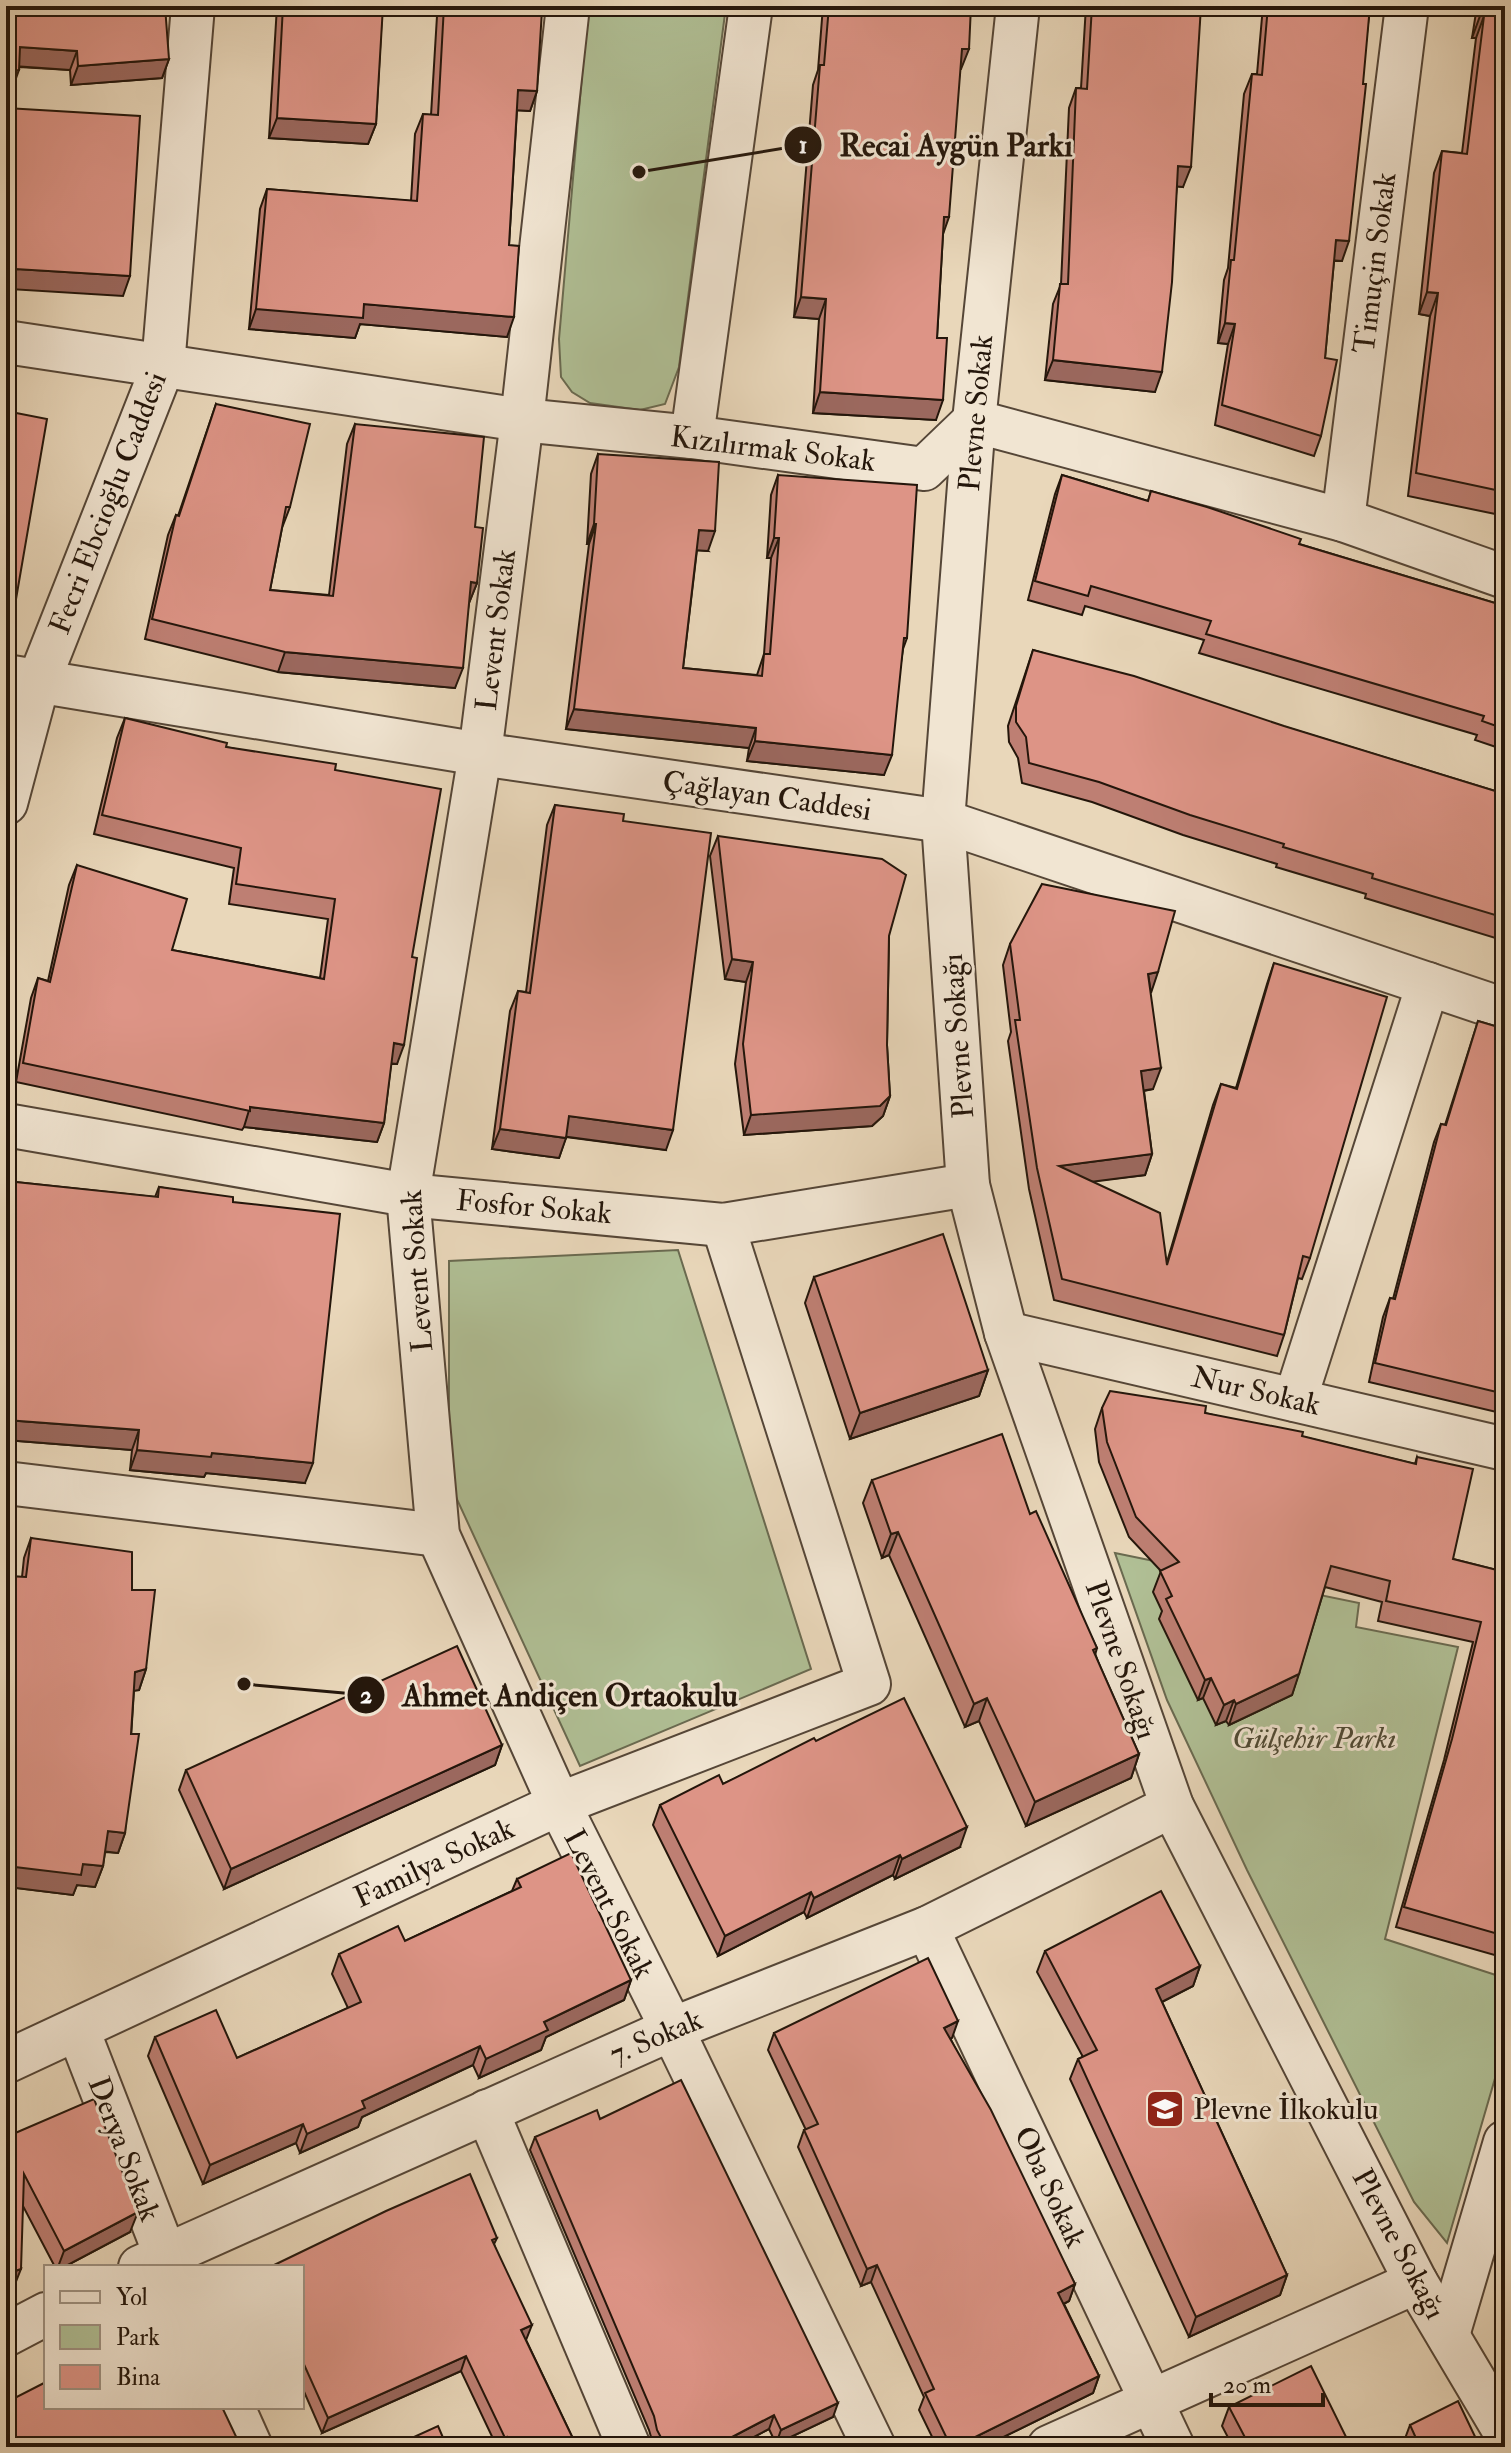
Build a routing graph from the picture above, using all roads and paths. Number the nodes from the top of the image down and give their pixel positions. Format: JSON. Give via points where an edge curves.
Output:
{"nodes":[{"id":1,"x":193,"y":6,"type":"edge"},
{"id":2,"x":568,"y":6,"type":"edge"},
{"id":3,"x":751,"y":6,"type":"edge"},
{"id":4,"x":1018,"y":6,"type":"edge"},
{"id":5,"x":1407,"y":6,"type":"edge"},
{"id":6,"x":6,"y":342,"type":"edge"},
{"id":7,"x":163,"y":366,"type":"junction"},
{"id":8,"x":522,"y":420,"type":"junction"},
{"id":9,"x":974,"y":421,"type":"junction"},
{"id":10,"x":692,"y":437,"type":"junction"},
{"id":11,"x":1343,"y":520,"type":"junction"},
{"id":12,"x":1505,"y":577,"type":"edge"},
{"id":13,"x":22,"y":679,"type":"edge"},
{"id":14,"x":480,"y":754,"type":"junction"},
{"id":15,"x":6,"y":803,"type":"edge"},
{"id":16,"x":943,"y":821,"type":"junction"},
{"id":17,"x":1428,"y":984,"type":"junction"},
{"id":18,"x":1505,"y":1010,"type":"edge"},
{"id":19,"x":6,"y":1125,"type":"edge"},
{"id":20,"x":968,"y":1185,"type":"junction"},
{"id":21,"x":408,"y":1195,"type":"junction"},
{"id":22,"x":723,"y":1225,"type":"junction"},
{"id":23,"x":1006,"y":1333,"type":"junction"},
{"id":24,"x":1295,"y":1400,"type":"junction"},
{"id":25,"x":1505,"y":1449,"type":"edge"},
{"id":26,"x":6,"y":1483,"type":"edge"},
{"id":27,"x":438,"y":1535,"type":"junction"},
{"id":28,"x":559,"y":1804,"type":"junction"},
{"id":29,"x":1172,"y":1806,"type":"junction"},
{"id":30,"x":927,"y":1928,"type":"junction"},
{"id":31,"x":672,"y":2029,"type":"junction"},
{"id":32,"x":78,"y":2030,"type":"junction"},
{"id":33,"x":6,"y":2062,"type":"edge"},
{"id":34,"x":487,"y":2111,"type":"junction"},
{"id":35,"x":1505,"y":2142,"type":"edge"},
{"id":36,"x":158,"y":2263,"type":"edge"},
{"id":37,"x":1416,"y":2282,"type":"junction"},
{"id":38,"x":44,"y":2315,"type":"edge"},
{"id":39,"x":6,"y":2335,"type":"edge"},
{"id":40,"x":1448,"y":2335,"type":"junction"},
{"id":41,"x":1151,"y":2402,"type":"junction"},
{"id":42,"x":234,"y":2409,"type":"edge"},
{"id":43,"x":1505,"y":2432,"type":"edge"},
{"id":44,"x":251,"y":2447,"type":"edge"},
{"id":45,"x":629,"y":2447,"type":"edge"},
{"id":46,"x":874,"y":2447,"type":"edge"},
{"id":47,"x":1049,"y":2447,"type":"edge"},
{"id":48,"x":1173,"y":2447,"type":"edge"}],
"edges":[{"from":1,"to":7,"type":"street","name":"Fecri Ebcioğlu Caddesi"},
{"from":2,"to":8,"type":"street","name":"Levent Sokak"},
{"from":3,"to":10,"type":"street"},
{"from":4,"to":9,"type":"street","name":"Plevne Sokak"},
{"from":5,"to":11,"type":"street","name":"Timuçin Sokak"},
{"from":6,"to":7,"type":"street","name":"Kızılırmak Sokak"},
{"from":7,"to":8,"type":"street","name":"Kızılırmak Sokak"},
{"from":7,"to":13,"type":"street","name":"Fecri Ebcioğlu Caddesi"},
{"from":8,"to":10,"type":"street","name":"Kızılırmak Sokak"},
{"from":8,"to":14,"type":"street","name":"Levent Sokak"},
{"from":9,"to":10,"type":"street","name":"Kızılırmak Sokak","via":[[924,469]]},
{"from":9,"to":11,"type":"street"},
{"from":9,"to":16,"type":"street","name":"Plevne Sokak"},
{"from":11,"to":12,"type":"street"},
{"from":13,"to":14,"type":"street","name":"Çağlayan Caddesi"},
{"from":13,"to":15,"type":"street","name":"Fecri Ebcioğlu Caddesi"},
{"from":14,"to":16,"type":"street","name":"Çağlayan Caddesi"},
{"from":14,"to":21,"type":"street","name":"Levent Sokak"},
{"from":16,"to":17,"type":"street","name":"Çağlayan Caddesi"},
{"from":16,"to":20,"type":"street","name":"Plevne Sokağı"},
{"from":17,"to":18,"type":"street","name":"Çağlayan Caddesi"},
{"from":17,"to":24,"type":"street"},
{"from":19,"to":21,"type":"street","name":"Fosfor Sokak"},
{"from":20,"to":22,"type":"street","name":"Fosfor Sokak"},
{"from":20,"to":23,"type":"street","name":"Plevne Sokağı"},
{"from":21,"to":22,"type":"street","name":"Fosfor Sokak"},
{"from":21,"to":27,"type":"street","name":"Levent Sokak"},
{"from":22,"to":28,"type":"street","name":"Familya Sokak","via":[[869,1684]]},
{"from":23,"to":24,"type":"street","name":"Nur Sokak"},
{"from":23,"to":29,"type":"street","name":"Plevne Sokağı"},
{"from":24,"to":25,"type":"street","name":"Nur Sokak"},
{"from":26,"to":27,"type":"street"},
{"from":27,"to":28,"type":"street","name":"Levent Sokak"},
{"from":28,"to":31,"type":"street","name":"Levent Sokak"},
{"from":28,"to":32,"type":"street","name":"Familya Sokak"},
{"from":29,"to":30,"type":"street","name":"7. Sokak"},
{"from":29,"to":37,"type":"street","name":"Plevne Sokağı"},
{"from":30,"to":31,"type":"street","name":"7. Sokak"},
{"from":30,"to":41,"type":"street","name":"Oba Sokak"},
{"from":31,"to":34,"type":"street","name":"7. Sokak"},
{"from":31,"to":46,"type":"street","name":"Levent Sokak"},
{"from":32,"to":33,"type":"street","name":"Familya Sokak"},
{"from":32,"to":36,"type":"street","name":"Derya Sokak"},
{"from":34,"to":36,"type":"street","name":"7. Sokak"},
{"from":34,"to":45,"type":"street"},
{"from":35,"to":40,"type":"street"},
{"from":37,"to":40,"type":"street","name":"Plevne Sokağı"},
{"from":37,"to":41,"type":"street"},
{"from":38,"to":39,"type":"street"},
{"from":40,"to":43,"type":"street","name":"Plevne Sokağı"},
{"from":41,"to":47,"type":"street"},
{"from":41,"to":48,"type":"street","name":"Oba Sokak"},
{"from":42,"to":44,"type":"street"}]}
